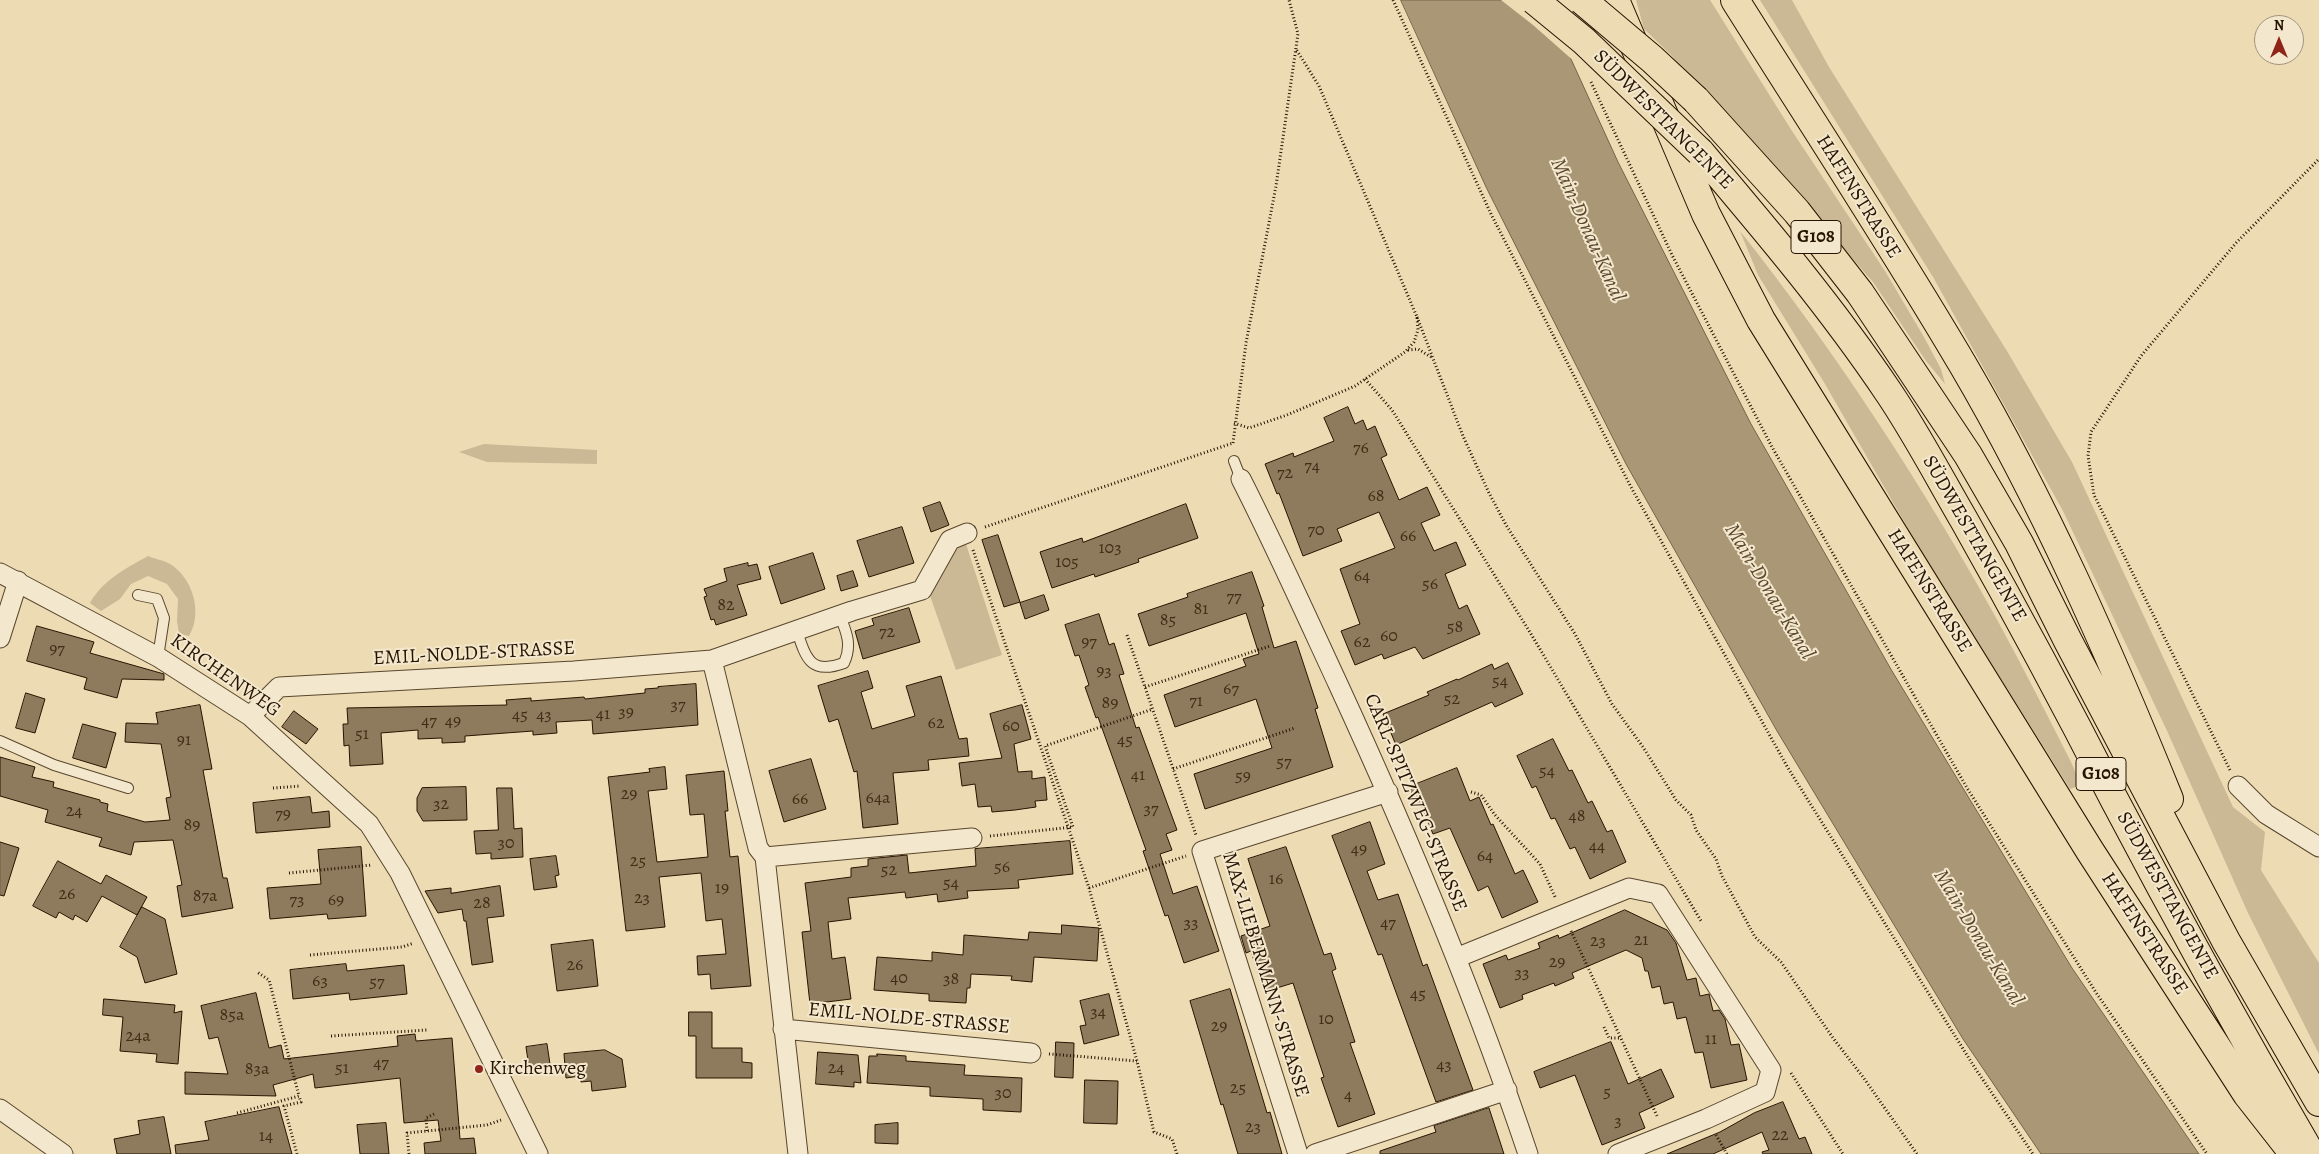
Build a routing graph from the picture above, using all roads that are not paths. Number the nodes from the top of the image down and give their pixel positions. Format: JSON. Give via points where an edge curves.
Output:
{"nodes":[{"id":1,"x":1534,"y":0,"type":"edge"},
{"id":2,"x":1582,"y":0,"type":"edge"},
{"id":3,"x":1615,"y":0,"type":"edge"},
{"id":4,"x":1735,"y":0,"type":"edge"},
{"id":5,"x":1234,"y":461,"type":"road end"},
{"id":6,"x":1241,"y":479,"type":"joint"},
{"id":7,"x":967,"y":533,"type":"road end"},
{"id":8,"x":0,"y":573,"type":"edge"},
{"id":9,"x":18,"y":581,"type":"junction"},
{"id":10,"x":138,"y":595,"type":"dead end"},
{"id":11,"x":840,"y":616,"type":"junction"},
{"id":12,"x":797,"y":631,"type":"junction"},
{"id":13,"x":0,"y":638,"type":"edge"},
{"id":14,"x":158,"y":656,"type":"junction"},
{"id":15,"x":712,"y":660,"type":"junction"},
{"id":16,"x":250,"y":716,"type":"junction"},
{"id":17,"x":0,"y":741,"type":"edge"},
{"id":18,"x":2238,"y":786,"type":"road end"},
{"id":19,"x":128,"y":788,"type":"dead end"},
{"id":20,"x":1388,"y":792,"type":"junction"},
{"id":21,"x":972,"y":838,"type":"road end"},
{"id":22,"x":2319,"y":847,"type":"edge"},
{"id":23,"x":765,"y":857,"type":"junction"},
{"id":24,"x":2226,"y":941,"type":"junction"},
{"id":25,"x":1456,"y":958,"type":"junction"},
{"id":26,"x":783,"y":1029,"type":"junction"},
{"id":27,"x":1031,"y":1053,"type":"road end"},
{"id":28,"x":1506,"y":1090,"type":"junction"},
{"id":29,"x":2319,"y":1102,"type":"edge"},
{"id":30,"x":0,"y":1109,"type":"edge"},
{"id":31,"x":63,"y":1154,"type":"edge"},
{"id":32,"x":538,"y":1154,"type":"edge"},
{"id":33,"x":798,"y":1154,"type":"edge"},
{"id":34,"x":1298,"y":1154,"type":"edge"},
{"id":35,"x":1315,"y":1154,"type":"edge"},
{"id":36,"x":1528,"y":1154,"type":"edge"},
{"id":37,"x":1618,"y":1154,"type":"edge"},
{"id":38,"x":2294,"y":1154,"type":"edge"},
{"id":39,"x":2311,"y":1154,"type":"edge"}],
"edges":[{"from":1,"to":39,"type":"highway","name":"SÜDWESTTANGENTE","number":"G108","bridge":true,"via":[[1590,47],[1700,152],[1830,311],[1890,394],[2037,650],[2128,826]]},
{"from":2,"to":24,"type":"highway","name":"SÜDWESTTANGENTE","number":"G108","bridge":true,"via":[[1696,100],[1796,212],[1860,293],[1968,454],[2019,543]]},
{"from":3,"to":38,"type":"highway","name":"HAFENSTRASSE","via":[[1706,214],[1761,320],[2090,851],[2247,1094]]},
{"from":4,"to":24,"type":"highway","name":"HAFENSTRASSE","via":[[1958,358],[2018,467],[2061,551],[2137,720]]},
{"from":5,"to":6,"type":"lane"},
{"from":6,"to":20,"type":"street","name":"CARL-SPITZWEG-STRASSE","via":[[1279,554]]},
{"from":7,"to":11,"type":"street","name":"EMIL-NOLDE-STRASSE","via":[[950,540],[922,590]]},
{"from":8,"to":9,"type":"street","name":"KIRCHENWEG"},
{"from":9,"to":13,"type":"street"},
{"from":9,"to":14,"type":"street","name":"KIRCHENWEG"},
{"from":10,"to":14,"type":"lane","via":[[157,599],[164,618]]},
{"from":11,"to":12,"type":"street","name":"EMIL-NOLDE-STRASSE"},
{"from":11,"to":12,"type":"lane","via":[[849,642],[848,654],[844,663],[831,668],[817,666],[807,660]]},
{"from":12,"to":15,"type":"street","name":"EMIL-NOLDE-STRASSE"},
{"from":14,"to":16,"type":"street","name":"KIRCHENWEG","via":[[215,700]]},
{"from":15,"to":16,"type":"street","name":"EMIL-NOLDE-STRASSE","via":[[279,687]]},
{"from":15,"to":23,"type":"street","name":"EMIL-NOLDE-STRASSE","via":[[758,848]]},
{"from":16,"to":32,"type":"street","name":"KIRCHENWEG","via":[[369,824],[392,860],[432,937]]},
{"from":17,"to":19,"type":"lane","via":[[54,765]]},
{"from":18,"to":22,"type":"street","via":[[2266,814]]},
{"from":20,"to":25,"type":"street","name":"CARL-SPITZWEG-STRASSE"},
{"from":20,"to":34,"type":"street","name":"MAX-LIEBERMANN-STRASSE","via":[[1202,851]]},
{"from":21,"to":23,"type":"street"},
{"from":23,"to":26,"type":"street","name":"EMIL-NOLDE-STRASSE"},
{"from":24,"to":29,"type":"highway","name":"SÜDWESTTANGENTE","number":"G108"},
{"from":25,"to":28,"type":"street","name":"CARL-SPITZWEG-STRASSE"},
{"from":25,"to":37,"type":"street","via":[[1630,888],[1658,894],[1771,1070],[1765,1092]]},
{"from":26,"to":27,"type":"street","name":"EMIL-NOLDE-STRASSE"},
{"from":26,"to":33,"type":"street","name":"EMIL-NOLDE-STRASSE"},
{"from":28,"to":35,"type":"street"},
{"from":28,"to":36,"type":"street","name":"CARL-SPITZWEG-STRASSE"},
{"from":30,"to":31,"type":"street"}]}
